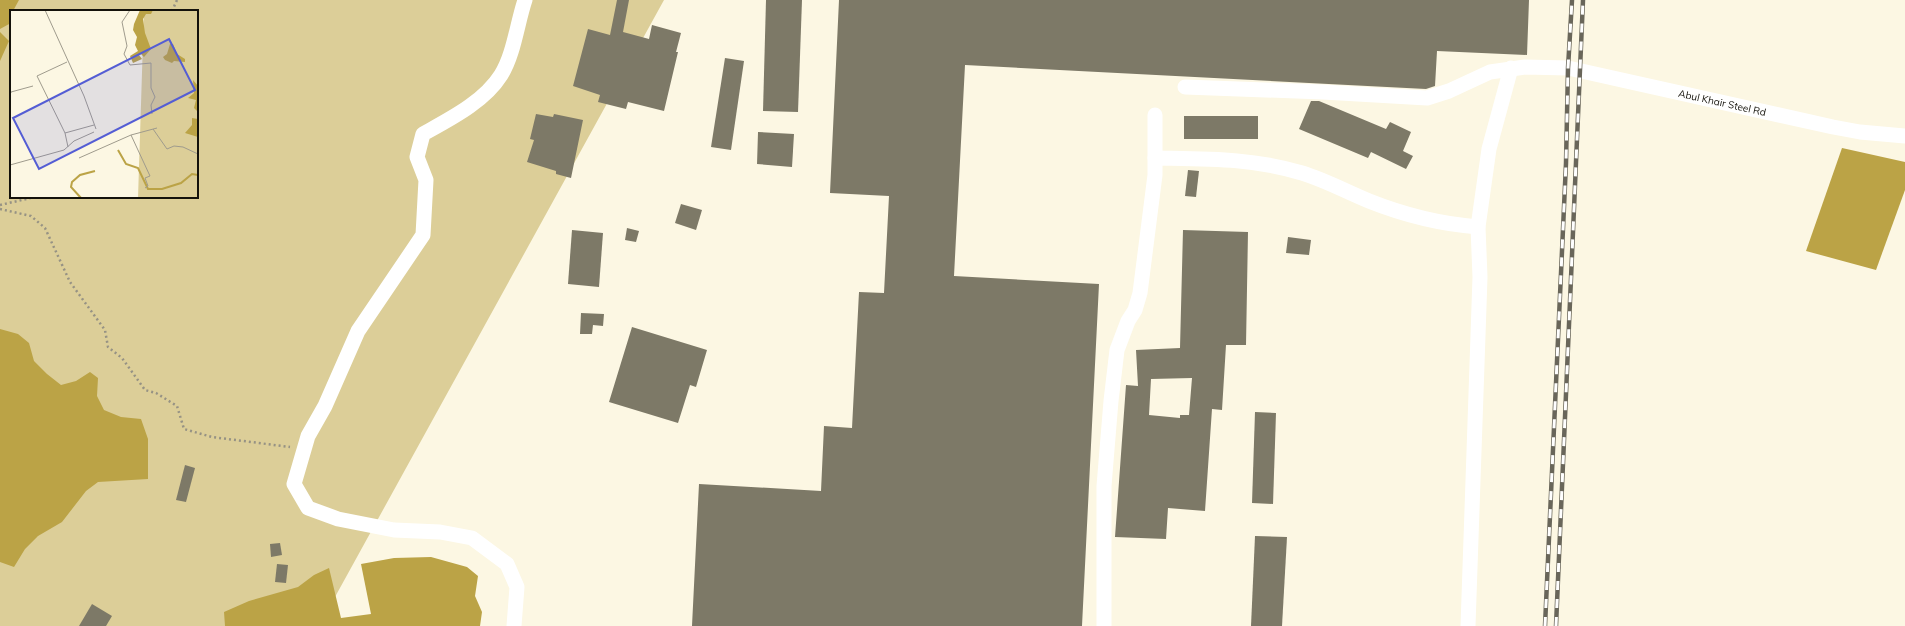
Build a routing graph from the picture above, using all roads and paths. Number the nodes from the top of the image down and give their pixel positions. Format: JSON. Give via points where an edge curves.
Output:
{"nodes":[{"id":1,"x":177,"y":0,"type":"edge"},
{"id":2,"x":525,"y":0,"type":"edge"},
{"id":3,"x":172,"y":10,"type":"edge"},
{"id":4,"x":1511,"y":68,"type":"junction"},
{"id":5,"x":1185,"y":87,"type":"dead end"},
{"id":6,"x":1155,"y":115,"type":"dead end"},
{"id":7,"x":1905,"y":136,"type":"edge"},
{"id":8,"x":1155,"y":158,"type":"junction"},
{"id":9,"x":31,"y":198,"type":"edge"},
{"id":10,"x":0,"y":205,"type":"edge"},
{"id":11,"x":0,"y":209,"type":"edge"},
{"id":12,"x":1478,"y":227,"type":"junction"},
{"id":13,"x":304,"y":449,"type":"junction"},
{"id":14,"x":514,"y":626,"type":"edge"},
{"id":15,"x":1104,"y":626,"type":"edge"},
{"id":16,"x":1468,"y":626,"type":"edge"}],
"edges":[{"from":1,"to":3,"type":"path"},
{"from":2,"to":13,"type":"street","via":[[510,55],[501,76],[484,94],[451,119],[423,134],[417,157],[426,180],[423,235],[358,331]]},
{"from":4,"to":5,"type":"street","name":"Abul Khair Steel Rd","via":[[1490,72],[1427,98]]},
{"from":4,"to":7,"type":"street","name":"Abul Khair Steel Rd","via":[[1540,66],[1580,69],[1832,127]]},
{"from":4,"to":12,"type":"street","via":[[1489,149]]},
{"from":6,"to":8,"type":"street"},
{"from":8,"to":12,"type":"street","via":[[1230,159],[1273,165],[1303,173],[1400,212],[1454,225]]},
{"from":8,"to":15,"type":"street","via":[[1140,293],[1117,350],[1104,486]]},
{"from":9,"to":10,"type":"path"},
{"from":11,"to":13,"type":"path","via":[[31,216],[46,228],[70,282],[105,330],[108,348],[122,358],[145,390],[156,393],[177,406],[184,429],[212,437]]},
{"from":12,"to":16,"type":"street","via":[[1480,277]]},
{"from":13,"to":14,"type":"street","via":[[294,484],[308,508],[338,519],[394,530],[440,532],[472,538],[507,564],[517,587]]}]}
